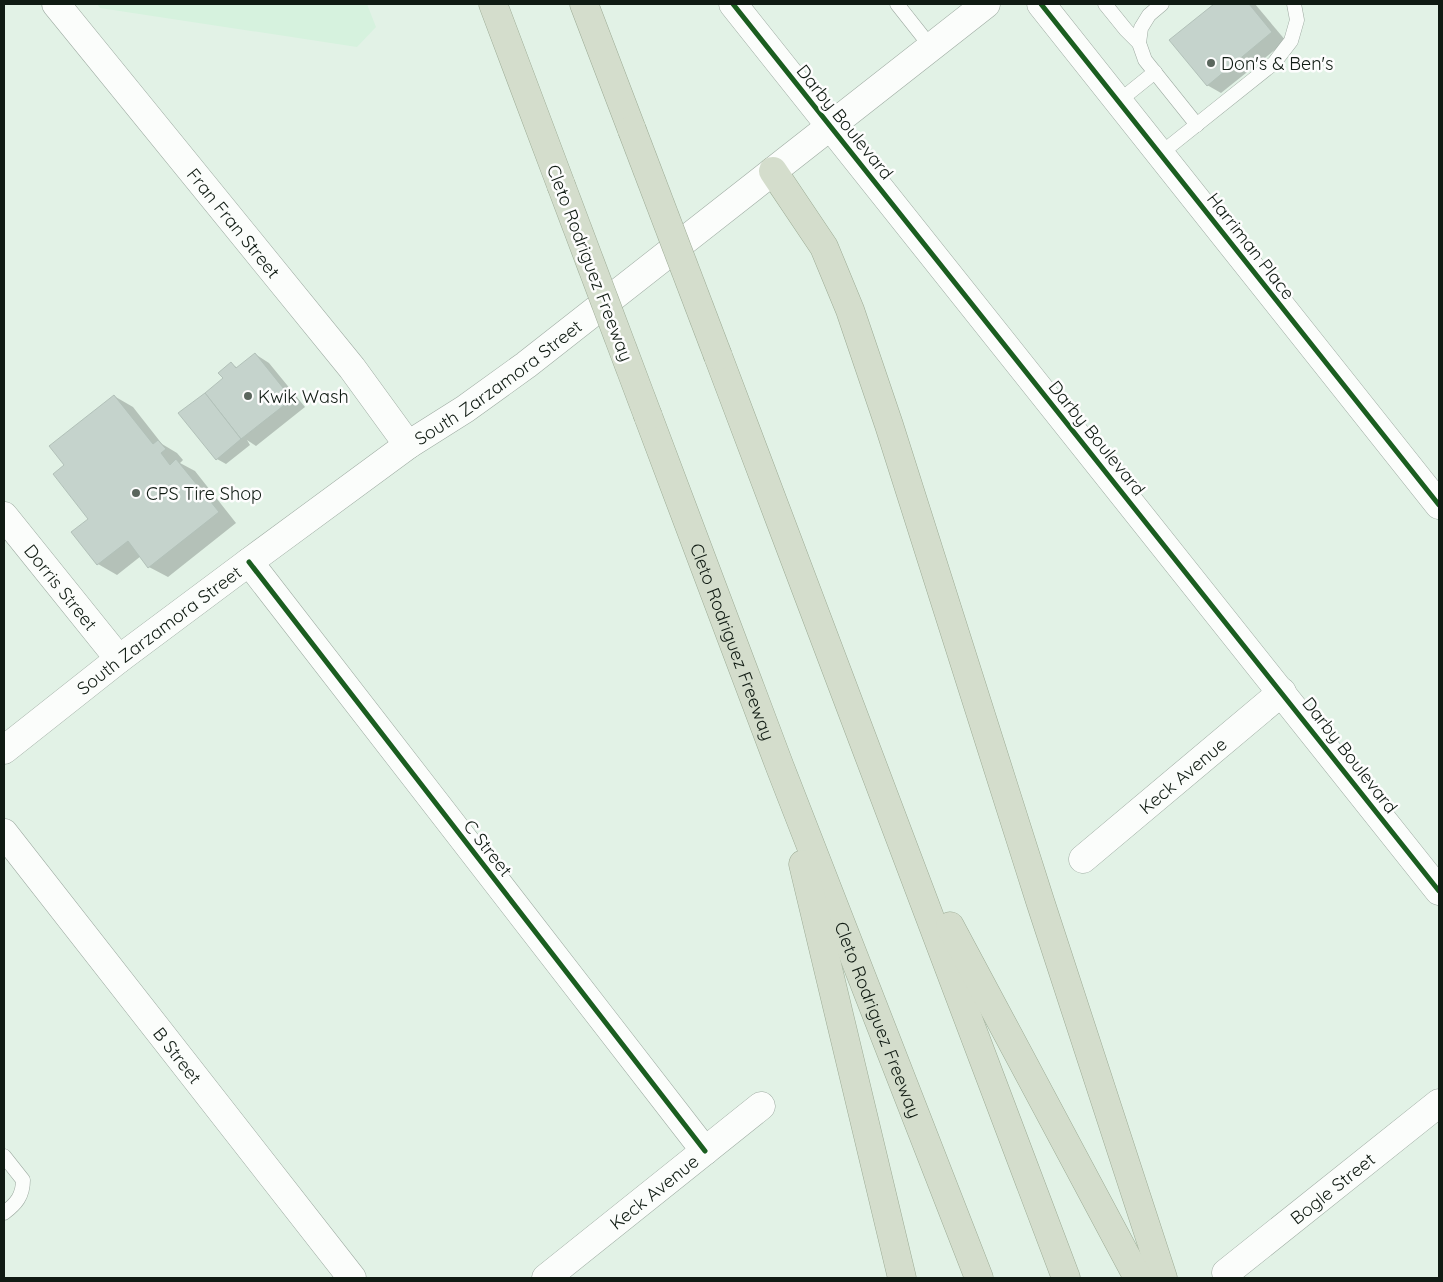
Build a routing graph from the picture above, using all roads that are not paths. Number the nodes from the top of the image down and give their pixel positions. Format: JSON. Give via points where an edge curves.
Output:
{"nodes":[{"id":1,"x":56,"y":4,"type":"edge"},
{"id":2,"x":493,"y":4,"type":"edge"},
{"id":3,"x":584,"y":4,"type":"edge"},
{"id":4,"x":733,"y":4,"type":"edge"},
{"id":5,"x":897,"y":4,"type":"edge"},
{"id":6,"x":986,"y":4,"type":"edge"},
{"id":7,"x":1041,"y":4,"type":"edge"},
{"id":8,"x":1106,"y":4,"type":"edge"},
{"id":9,"x":1162,"y":4,"type":"edge"},
{"id":10,"x":1294,"y":4,"type":"edge"},
{"id":11,"x":1139,"y":43,"type":"junction"},
{"id":12,"x":932,"y":47,"type":"junction"},
{"id":13,"x":1154,"y":72,"type":"junction"},
{"id":14,"x":1119,"y":101,"type":"junction"},
{"id":15,"x":1197,"y":125,"type":"junction"},
{"id":16,"x":831,"y":127,"type":"junction"},
{"id":17,"x":1160,"y":154,"type":"junction"},
{"id":18,"x":773,"y":172,"type":"junction"},
{"id":19,"x":408,"y":445,"type":"junction"},
{"id":20,"x":1439,"y":505,"type":"edge"},
{"id":21,"x":4,"y":516,"type":"edge"},
{"id":22,"x":249,"y":562,"type":"junction"},
{"id":23,"x":119,"y":659,"type":"junction"},
{"id":24,"x":1282,"y":692,"type":"junction"},
{"id":25,"x":4,"y":750,"type":"edge"},
{"id":26,"x":780,"y":767,"type":"junction"},
{"id":27,"x":898,"y":830,"type":"junction"},
{"id":28,"x":4,"y":833,"type":"edge"},
{"id":29,"x":1083,"y":858,"type":"dead end"},
{"id":30,"x":1439,"y":891,"type":"edge"},
{"id":31,"x":1439,"y":1103,"type":"edge"},
{"id":32,"x":761,"y":1106,"type":"dead end"},
{"id":33,"x":705,"y":1151,"type":"junction"},
{"id":34,"x":4,"y":1156,"type":"edge"},
{"id":35,"x":4,"y":1213,"type":"edge"},
{"id":36,"x":1226,"y":1273,"type":"dead end"},
{"id":37,"x":352,"y":1278,"type":"edge"},
{"id":38,"x":546,"y":1278,"type":"edge"},
{"id":39,"x":902,"y":1278,"type":"edge"},
{"id":40,"x":979,"y":1278,"type":"edge"},
{"id":41,"x":1066,"y":1278,"type":"edge"},
{"id":42,"x":1138,"y":1278,"type":"edge"},
{"id":43,"x":1163,"y":1278,"type":"edge"}],
"edges":[{"from":1,"to":19,"type":"street","name":"Fran Fran Street","via":[[352,368]]},
{"from":2,"to":26,"type":"highway","name":"Cleto Rodriguez Freeway","bridge":true},
{"from":3,"to":27,"type":"highway","bridge":true},
{"from":4,"to":16,"type":"street","name":"Darby Boulevard"},
{"from":5,"to":12,"type":"lane"},
{"from":6,"to":12,"type":"street","name":"South Zarzamora Street"},
{"from":7,"to":14,"type":"street","name":"Harriman Place"},
{"from":8,"to":11,"type":"lane"},
{"from":9,"to":11,"type":"lane","via":[[1140,28]]},
{"from":10,"to":15,"type":"lane","via":[[1297,20],[1292,41],[1274,63]]},
{"from":11,"to":13,"type":"lane"},
{"from":12,"to":16,"type":"street","name":"South Zarzamora Street"},
{"from":13,"to":14,"type":"lane"},
{"from":13,"to":15,"type":"lane"},
{"from":14,"to":17,"type":"street","name":"Harriman Place"},
{"from":15,"to":17,"type":"lane"},
{"from":16,"to":18,"type":"street","name":"South Zarzamora Street"},
{"from":16,"to":24,"type":"street","name":"Darby Boulevard"},
{"from":17,"to":20,"type":"street","name":"Harriman Place"},
{"from":18,"to":19,"type":"street","name":"South Zarzamora Street","via":[[526,365]]},
{"from":18,"to":43,"type":"highway","via":[[824,247],[850,310]]},
{"from":19,"to":22,"type":"street","name":"South Zarzamora Street"},
{"from":21,"to":23,"type":"street","name":"Dorris Street"},
{"from":22,"to":23,"type":"street","name":"South Zarzamora Street"},
{"from":22,"to":33,"type":"street","name":"C Street"},
{"from":23,"to":25,"type":"street","name":"South Zarzamora Street"},
{"from":24,"to":29,"type":"street","name":"Keck Avenue"},
{"from":24,"to":30,"type":"street","name":"Darby Boulevard"},
{"from":26,"to":39,"type":"highway"},
{"from":26,"to":40,"type":"highway","name":"Cleto Rodriguez Freeway"},
{"from":27,"to":41,"type":"highway"},
{"from":27,"to":42,"type":"highway"},
{"from":28,"to":37,"type":"street","name":"B Street"},
{"from":31,"to":36,"type":"street","name":"Bogle Street"},
{"from":32,"to":33,"type":"street","name":"Keck Avenue"},
{"from":33,"to":38,"type":"street","name":"Keck Avenue"},
{"from":34,"to":35,"type":"lane","via":[[23,1180],[23,1192],[14,1206]]}]}
